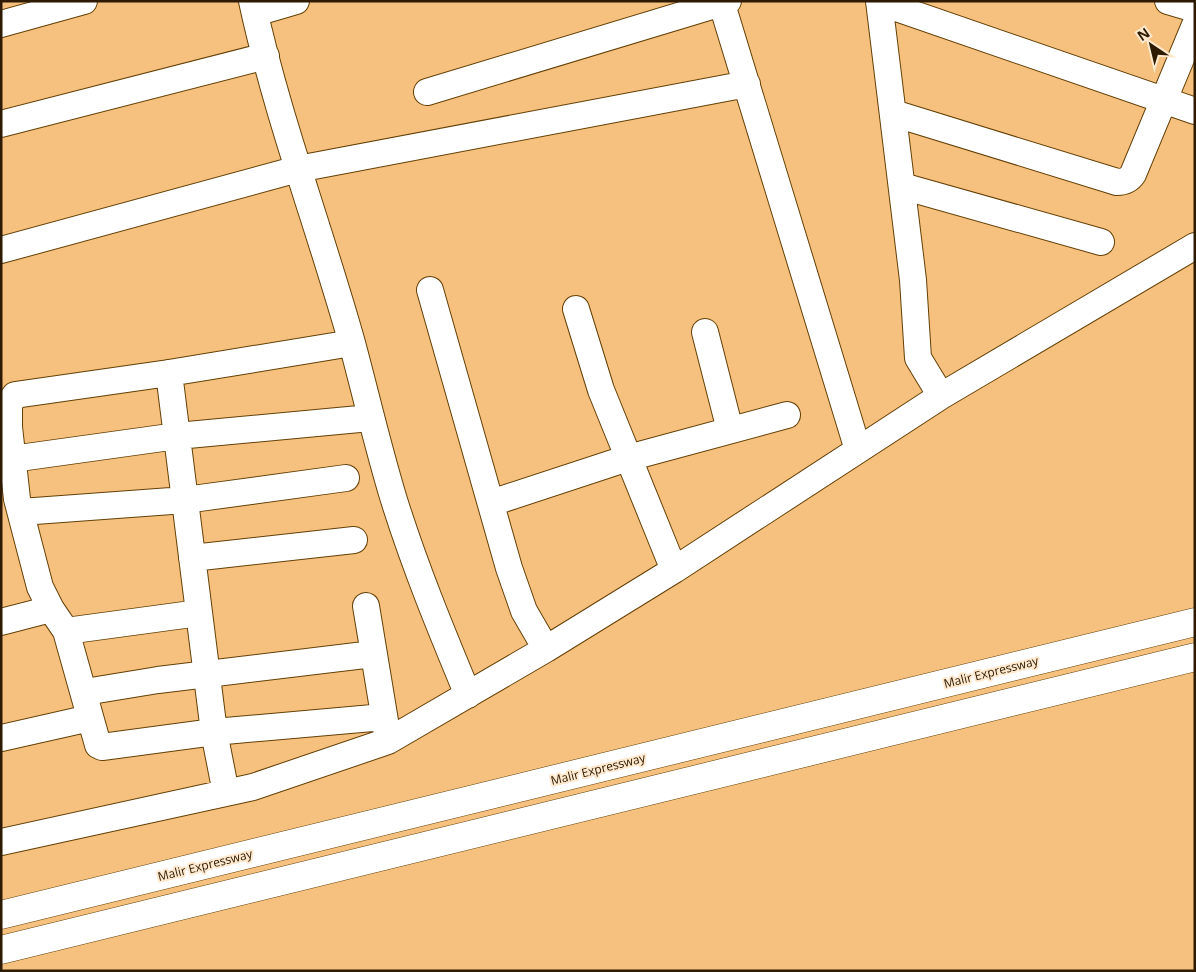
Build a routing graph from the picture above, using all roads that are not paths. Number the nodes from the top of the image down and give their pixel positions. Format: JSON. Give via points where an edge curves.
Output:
{"nodes":[{"id":1,"x":84,"y":1,"type":"edge"},
{"id":2,"x":296,"y":1,"type":"edge"},
{"id":3,"x":1168,"y":1,"type":"edge"},
{"id":4,"x":723,"y":2,"type":"edge"},
{"id":5,"x":879,"y":2,"type":"edge"},
{"id":6,"x":254,"y":7,"type":"edge"},
{"id":7,"x":1195,"y":9,"type":"edge"},
{"id":8,"x":1,"y":24,"type":"edge"},
{"id":9,"x":1195,"y":25,"type":"edge"},
{"id":10,"x":266,"y":56,"type":"junction"},
{"id":11,"x":746,"y":84,"type":"junction"},
{"id":12,"x":427,"y":92,"type":"dead end"},
{"id":13,"x":1164,"y":101,"type":"junction"},
{"id":14,"x":1195,"y":111,"type":"edge"},
{"id":15,"x":893,"y":113,"type":"junction"},
{"id":16,"x":1,"y":124,"type":"edge"},
{"id":17,"x":298,"y":169,"type":"junction"},
{"id":18,"x":902,"y":186,"type":"junction"},
{"id":19,"x":1101,"y":242,"type":"dead end"},
{"id":20,"x":1195,"y":246,"type":"edge"},
{"id":21,"x":1,"y":250,"type":"edge"},
{"id":22,"x":430,"y":290,"type":"dead end"},
{"id":23,"x":576,"y":309,"type":"dead end"},
{"id":24,"x":705,"y":332,"type":"dead end"},
{"id":25,"x":352,"y":343,"type":"junction"},
{"id":26,"x":169,"y":373,"type":"junction"},
{"id":27,"x":941,"y":396,"type":"junction"},
{"id":28,"x":787,"y":415,"type":"dead end"},
{"id":29,"x":370,"y":418,"type":"junction"},
{"id":30,"x":730,"y":430,"type":"junction"},
{"id":31,"x":176,"y":436,"type":"junction"},
{"id":32,"x":858,"y":450,"type":"junction"},
{"id":33,"x":12,"y":458,"type":"junction"},
{"id":34,"x":628,"y":458,"type":"junction"},
{"id":35,"x":346,"y":478,"type":"dead end"},
{"id":36,"x":185,"y":500,"type":"junction"},
{"id":37,"x":491,"y":503,"type":"junction"},
{"id":38,"x":13,"y":504,"type":"edge"},
{"id":39,"x":354,"y":540,"type":"dead end"},
{"id":40,"x":192,"y":558,"type":"junction"},
{"id":41,"x":674,"y":570,"type":"junction"},
{"id":42,"x":366,"y":606,"type":"dead end"},
{"id":43,"x":51,"y":609,"type":"junction"},
{"id":44,"x":199,"y":613,"type":"junction"},
{"id":45,"x":1,"y":622,"type":"edge"},
{"id":46,"x":1195,"y":622,"type":"edge"},
{"id":47,"x":66,"y":631,"type":"junction"},
{"id":48,"x":546,"y":649,"type":"junction"},
{"id":49,"x":373,"y":654,"type":"junction"},
{"id":50,"x":1195,"y":657,"type":"edge"},
{"id":51,"x":208,"y":675,"type":"junction"},
{"id":52,"x":84,"y":692,"type":"junction"},
{"id":53,"x":468,"y":695,"type":"junction"},
{"id":54,"x":90,"y":718,"type":"junction"},
{"id":55,"x":386,"y":729,"type":"junction"},
{"id":56,"x":214,"y":732,"type":"junction"},
{"id":57,"x":1,"y":738,"type":"edge"},
{"id":58,"x":226,"y":793,"type":"junction"},
{"id":59,"x":1,"y":842,"type":"edge"},
{"id":60,"x":1,"y":915,"type":"edge"},
{"id":61,"x":1,"y":950,"type":"edge"}],
"edges":[{"from":1,"to":8,"type":"street"},
{"from":2,"to":6,"type":"street"},
{"from":3,"to":7,"type":"street"},
{"from":4,"to":11,"type":"street"},
{"from":4,"to":12,"type":"street"},
{"from":5,"to":13,"type":"street"},
{"from":5,"to":15,"type":"street"},
{"from":6,"to":10,"type":"street"},
{"from":9,"to":13,"type":"street"},
{"from":10,"to":16,"type":"street"},
{"from":10,"to":17,"type":"street"},
{"from":11,"to":17,"type":"street"},
{"from":11,"to":32,"type":"street"},
{"from":13,"to":14,"type":"street"},
{"from":13,"to":15,"type":"street","via":[[1133,174],[1129,179],[1117,182]]},
{"from":15,"to":18,"type":"street"},
{"from":17,"to":21,"type":"street"},
{"from":17,"to":25,"type":"street"},
{"from":18,"to":19,"type":"street"},
{"from":18,"to":27,"type":"street","via":[[918,358]]},
{"from":20,"to":27,"type":"street"},
{"from":22,"to":37,"type":"street"},
{"from":23,"to":34,"type":"street","via":[[601,390]]},
{"from":24,"to":30,"type":"street"},
{"from":25,"to":26,"type":"street"},
{"from":25,"to":29,"type":"street"},
{"from":26,"to":31,"type":"street"},
{"from":26,"to":33,"type":"street","via":[[16,395],[9,404]]},
{"from":27,"to":32,"type":"street"},
{"from":28,"to":30,"type":"street"},
{"from":29,"to":31,"type":"street"},
{"from":29,"to":53,"type":"street","via":[[425,590]]},
{"from":30,"to":34,"type":"street"},
{"from":31,"to":33,"type":"street"},
{"from":31,"to":36,"type":"street"},
{"from":32,"to":41,"type":"street"},
{"from":33,"to":38,"type":"street"},
{"from":34,"to":37,"type":"street"},
{"from":34,"to":41,"type":"street"},
{"from":35,"to":36,"type":"street"},
{"from":36,"to":38,"type":"street"},
{"from":36,"to":40,"type":"street"},
{"from":37,"to":48,"type":"street","via":[[524,611]]},
{"from":38,"to":43,"type":"street","via":[[40,586]]},
{"from":39,"to":40,"type":"street"},
{"from":40,"to":44,"type":"street"},
{"from":41,"to":48,"type":"street"},
{"from":42,"to":49,"type":"street"},
{"from":43,"to":45,"type":"street"},
{"from":43,"to":47,"type":"street"},
{"from":44,"to":47,"type":"street"},
{"from":44,"to":51,"type":"street"},
{"from":46,"to":60,"type":"highway","name":"Malir Expressway"},
{"from":47,"to":52,"type":"street"},
{"from":48,"to":53,"type":"street"},
{"from":49,"to":51,"type":"street"},
{"from":49,"to":55,"type":"street"},
{"from":50,"to":61,"type":"highway"},
{"from":51,"to":52,"type":"street"},
{"from":51,"to":56,"type":"street"},
{"from":52,"to":54,"type":"street"},
{"from":53,"to":55,"type":"street"},
{"from":54,"to":56,"type":"street","via":[[96,742],[102,747]]},
{"from":54,"to":57,"type":"street"},
{"from":55,"to":56,"type":"street"},
{"from":55,"to":58,"type":"street","via":[[253,787]]},
{"from":56,"to":58,"type":"street"},
{"from":58,"to":59,"type":"street"}]}
